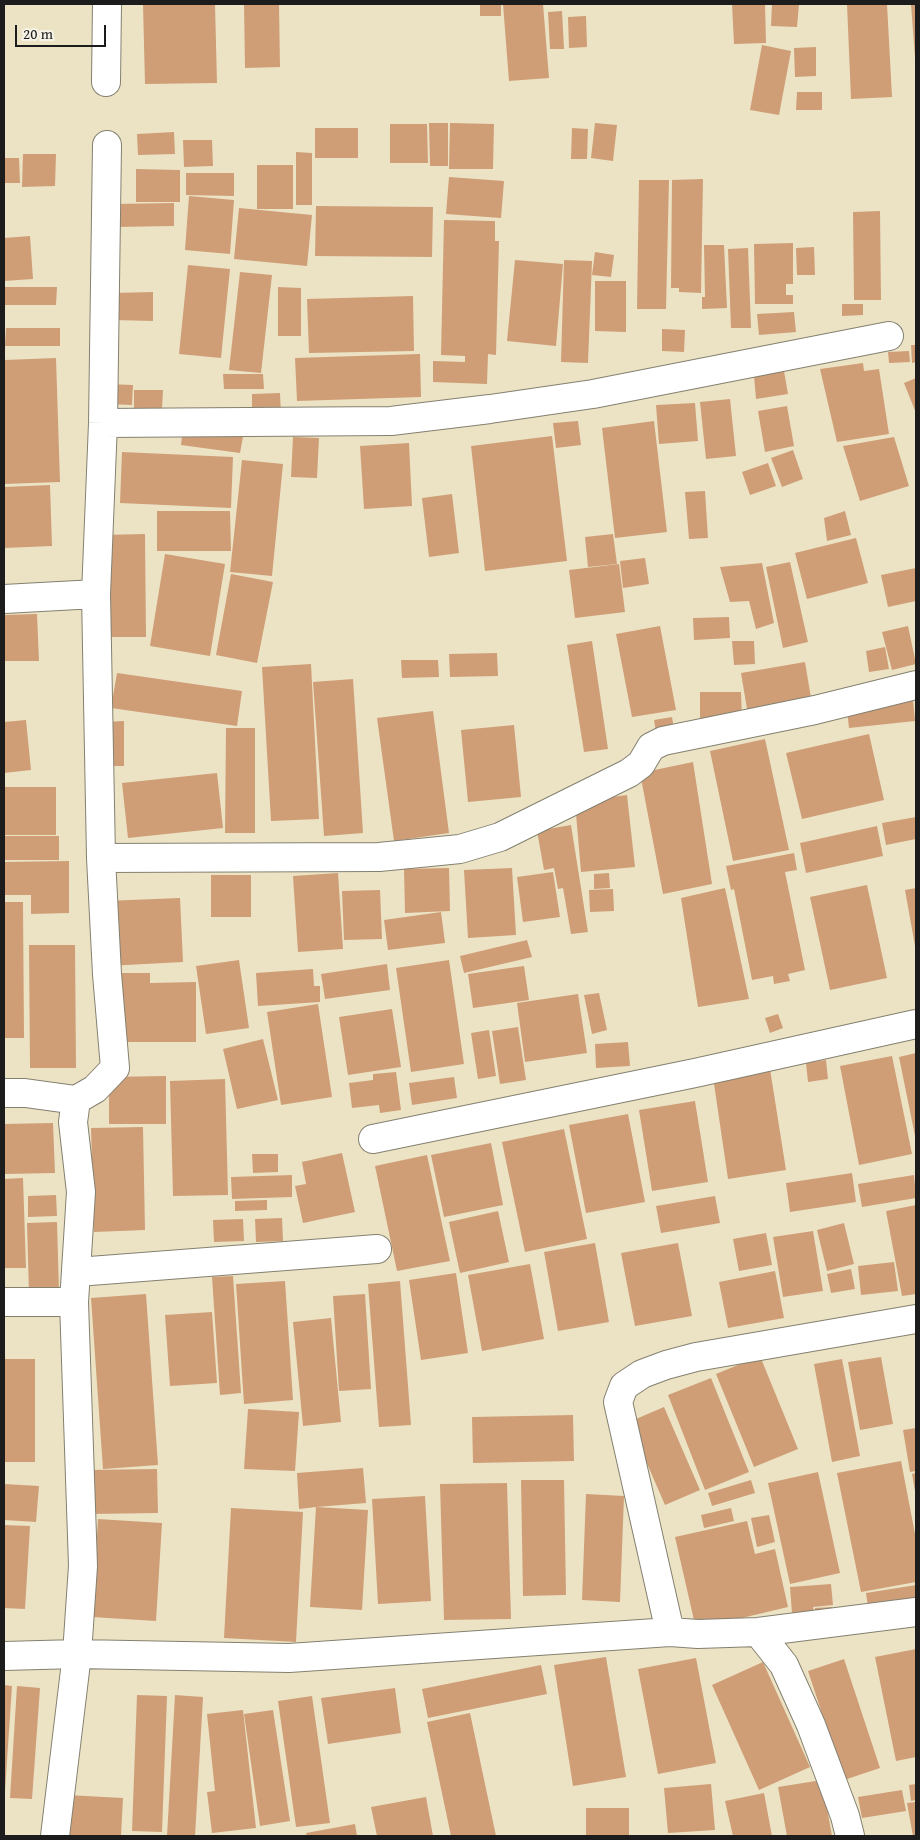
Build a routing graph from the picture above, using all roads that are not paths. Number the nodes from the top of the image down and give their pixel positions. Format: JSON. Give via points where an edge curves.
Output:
{"nodes":[{"id":1,"x":107,"y":4,"type":"edge"},
{"id":2,"x":106,"y":82,"type":"dead end"},
{"id":3,"x":107,"y":145,"type":"dead end"},
{"id":4,"x":889,"y":336,"type":"dead end"},
{"id":5,"x":103,"y":423,"type":"junction"},
{"id":6,"x":96,"y":594,"type":"junction"},
{"id":7,"x":4,"y":599,"type":"edge"},
{"id":8,"x":916,"y":686,"type":"edge"},
{"id":9,"x":101,"y":858,"type":"junction"},
{"id":10,"x":916,"y":1024,"type":"edge"},
{"id":11,"x":4,"y":1093,"type":"edge"},
{"id":12,"x":76,"y":1100,"type":"junction"},
{"id":13,"x":373,"y":1139,"type":"dead end"},
{"id":14,"x":377,"y":1249,"type":"dead end"},
{"id":15,"x":77,"y":1272,"type":"junction"},
{"id":16,"x":4,"y":1302,"type":"edge"},
{"id":17,"x":74,"y":1302,"type":"junction"},
{"id":18,"x":916,"y":1319,"type":"edge"},
{"id":19,"x":916,"y":1612,"type":"edge"},
{"id":20,"x":670,"y":1632,"type":"junction"},
{"id":21,"x":758,"y":1632,"type":"junction"},
{"id":22,"x":77,"y":1654,"type":"junction"},
{"id":23,"x":4,"y":1656,"type":"edge"},
{"id":24,"x":55,"y":1836,"type":"edge"},
{"id":25,"x":850,"y":1836,"type":"edge"}],
"edges":[{"from":1,"to":2,"type":"street"},
{"from":3,"to":5,"type":"street"},
{"from":4,"to":5,"type":"street","via":[[592,394],[391,421]]},
{"from":5,"to":6,"type":"street"},
{"from":6,"to":7,"type":"street"},
{"from":6,"to":9,"type":"street"},
{"from":8,"to":9,"type":"street","via":[[663,741],[651,748],[642,764],[629,773],[500,837],[460,849],[378,857]]},
{"from":9,"to":12,"type":"street","via":[[115,1068],[95,1089]]},
{"from":10,"to":13,"type":"street"},
{"from":11,"to":12,"type":"street"},
{"from":12,"to":15,"type":"street","via":[[73,1122],[81,1192]]},
{"from":14,"to":15,"type":"street"},
{"from":15,"to":17,"type":"street"},
{"from":16,"to":17,"type":"street"},
{"from":17,"to":22,"type":"street","via":[[83,1566]]},
{"from":18,"to":20,"type":"street","via":[[696,1357],[642,1374],[624,1386],[618,1402],[619,1410]]},
{"from":19,"to":21,"type":"street"},
{"from":20,"to":21,"type":"street"},
{"from":20,"to":22,"type":"street","via":[[289,1658]]},
{"from":21,"to":25,"type":"street","via":[[784,1666],[812,1725],[846,1816]]},
{"from":22,"to":23,"type":"street"},
{"from":22,"to":24,"type":"street"}]}
